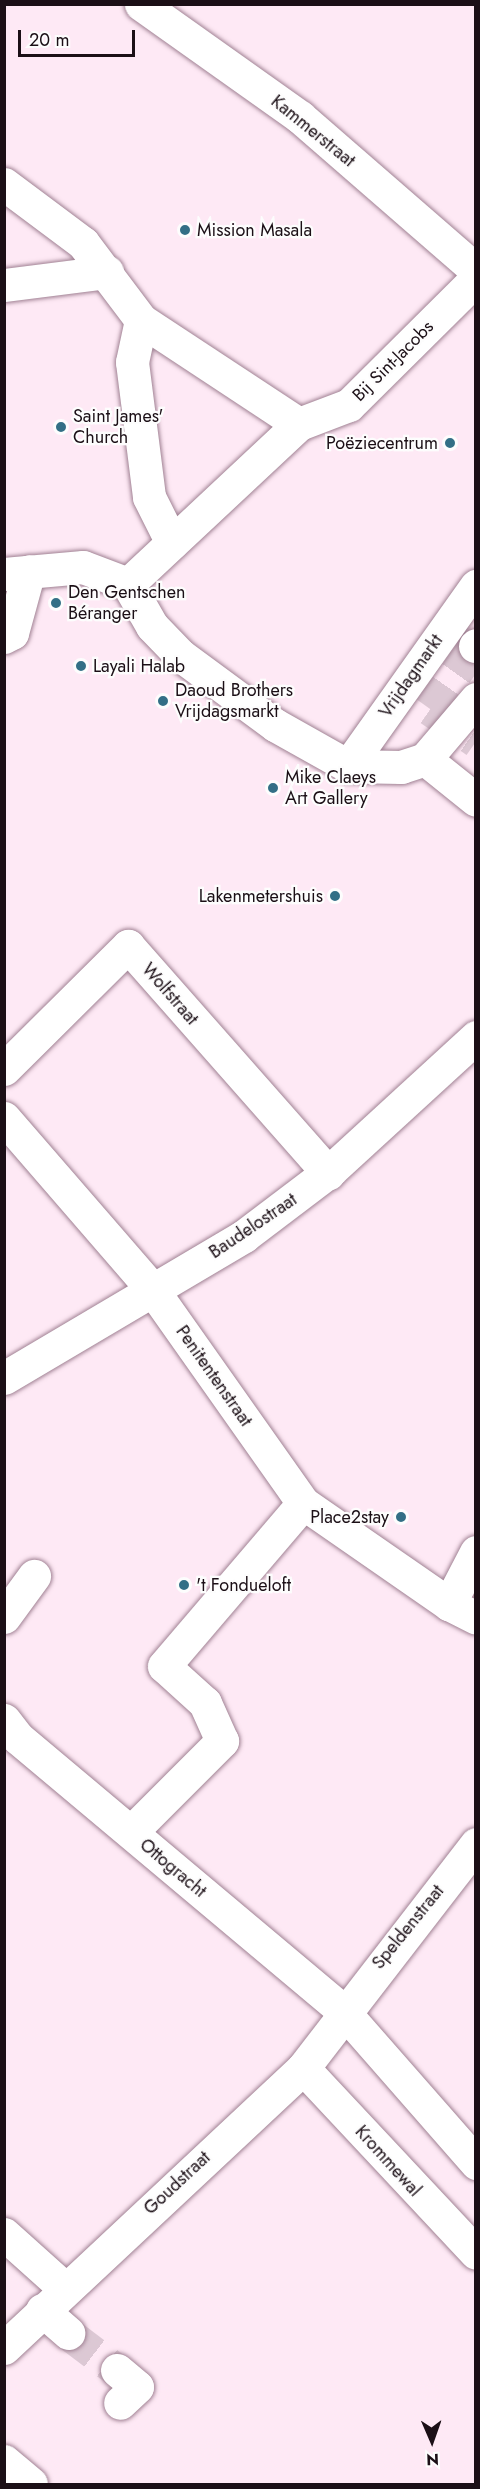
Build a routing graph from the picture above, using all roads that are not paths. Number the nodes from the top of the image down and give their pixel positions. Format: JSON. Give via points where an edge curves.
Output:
{"nodes":[{"id":1,"x":141,"y":4,"type":"edge"},
{"id":2,"x":4,"y":184,"type":"edge"},
{"id":3,"x":476,"y":270,"type":"edge"},
{"id":4,"x":107,"y":272,"type":"junction"},
{"id":5,"x":476,"y":279,"type":"edge"},
{"id":6,"x":4,"y":285,"type":"edge"},
{"id":7,"x":141,"y":320,"type":"junction"},
{"id":8,"x":299,"y":424,"type":"junction"},
{"id":9,"x":172,"y":543,"type":"junction"},
{"id":10,"x":17,"y":572,"type":"edge"},
{"id":11,"x":128,"y":584,"type":"junction"},
{"id":12,"x":476,"y":586,"type":"edge"},
{"id":13,"x":4,"y":638,"type":"edge"},
{"id":14,"x":476,"y":699,"type":"edge"},
{"id":15,"x":425,"y":759,"type":"junction"},
{"id":16,"x":348,"y":766,"type":"junction"},
{"id":17,"x":476,"y":800,"type":"edge"},
{"id":18,"x":476,"y":1037,"type":"edge"},
{"id":19,"x":476,"y":1065,"type":"edge"},
{"id":20,"x":4,"y":1069,"type":"edge"},
{"id":21,"x":430,"y":1081,"type":"junction"},
{"id":22,"x":4,"y":1118,"type":"edge"},
{"id":23,"x":328,"y":1173,"type":"junction"},
{"id":24,"x":152,"y":1289,"type":"junction"},
{"id":25,"x":4,"y":1378,"type":"edge"},
{"id":26,"x":303,"y":1503,"type":"junction"},
{"id":27,"x":476,"y":1552,"type":"edge"},
{"id":28,"x":34,"y":1576,"type":"dead end"},
{"id":29,"x":462,"y":1611,"type":"edge"},
{"id":30,"x":4,"y":1617,"type":"edge"},
{"id":31,"x":4,"y":1720,"type":"edge"},
{"id":32,"x":131,"y":1832,"type":"junction"},
{"id":33,"x":476,"y":1844,"type":"edge"},
{"id":34,"x":344,"y":2012,"type":"junction"},
{"id":35,"x":303,"y":2068,"type":"junction"},
{"id":36,"x":476,"y":2163,"type":"edge"},
{"id":37,"x":4,"y":2234,"type":"edge"},
{"id":38,"x":476,"y":2253,"type":"edge"},
{"id":39,"x":53,"y":2298,"type":"junction"},
{"id":40,"x":68,"y":2333,"type":"tunnel mouth"},
{"id":41,"x":4,"y":2348,"type":"edge"},
{"id":42,"x":117,"y":2370,"type":"tunnel mouth"},
{"id":43,"x":120,"y":2403,"type":"dead end"},
{"id":44,"x":4,"y":2461,"type":"edge"},
{"id":45,"x":31,"y":2484,"type":"edge"}],
"edges":[{"from":1,"to":3,"type":"street","name":"Kammerstraat","via":[[300,117]]},
{"from":2,"to":4,"type":"street","via":[[47,211]]},
{"from":4,"to":6,"type":"street"},
{"from":4,"to":7,"type":"street"},
{"from":5,"to":8,"type":"street","name":"Bij Sint-Jacobs","via":[[349,405]]},
{"from":7,"to":8,"type":"street"},
{"from":7,"to":9,"type":"street","via":[[132,362],[149,497]]},
{"from":8,"to":9,"type":"street","name":"Bij Sint-Jacobs"},
{"from":9,"to":11,"type":"street","name":"Bij Sint-Jacobs"},
{"from":10,"to":11,"type":"street","via":[[83,567]]},
{"from":10,"to":13,"type":"street","via":[[12,633]]},
{"from":11,"to":16,"type":"street","via":[[153,626],[180,655],[275,725]]},
{"from":12,"to":16,"type":"street","name":"Vrijdagmarkt"},
{"from":14,"to":15,"type":"street"},
{"from":15,"to":16,"type":"street","via":[[401,767]]},
{"from":15,"to":17,"type":"street"},
{"from":18,"to":21,"type":"street","name":"Baudelostraat"},
{"from":19,"to":21,"type":"street"},
{"from":20,"to":23,"type":"street","name":"Wolfstraat","via":[[128,946]]},
{"from":21,"to":23,"type":"street","name":"Baudelostraat"},
{"from":22,"to":24,"type":"street","name":"Penitentenstraat"},
{"from":23,"to":24,"type":"street","name":"Baudelostraat","via":[[244,1236]]},
{"from":24,"to":25,"type":"street","name":"Baudelostraat"},
{"from":24,"to":26,"type":"street","name":"Penitentenstraat"},
{"from":26,"to":29,"type":"street","name":"Penitentenstraat"},
{"from":26,"to":32,"type":"street","via":[[164,1666],[205,1703],[222,1741]]},
{"from":27,"to":29,"type":"street"},
{"from":28,"to":30,"type":"street"},
{"from":31,"to":32,"type":"street","name":"Ottogracht"},
{"from":32,"to":34,"type":"street","name":"Ottogracht"},
{"from":33,"to":34,"type":"street","name":"Speldenstraat"},
{"from":34,"to":35,"type":"street","name":"Goudstraat"},
{"from":34,"to":36,"type":"street"},
{"from":35,"to":38,"type":"street","name":"Krommewal"},
{"from":35,"to":39,"type":"street","name":"Goudstraat"},
{"from":37,"to":39,"type":"street"},
{"from":39,"to":40,"type":"street"},
{"from":39,"to":41,"type":"street","name":"Goudstraat"},
{"from":42,"to":43,"type":"street","via":[[136,2387]]},
{"from":44,"to":45,"type":"street"}]}
